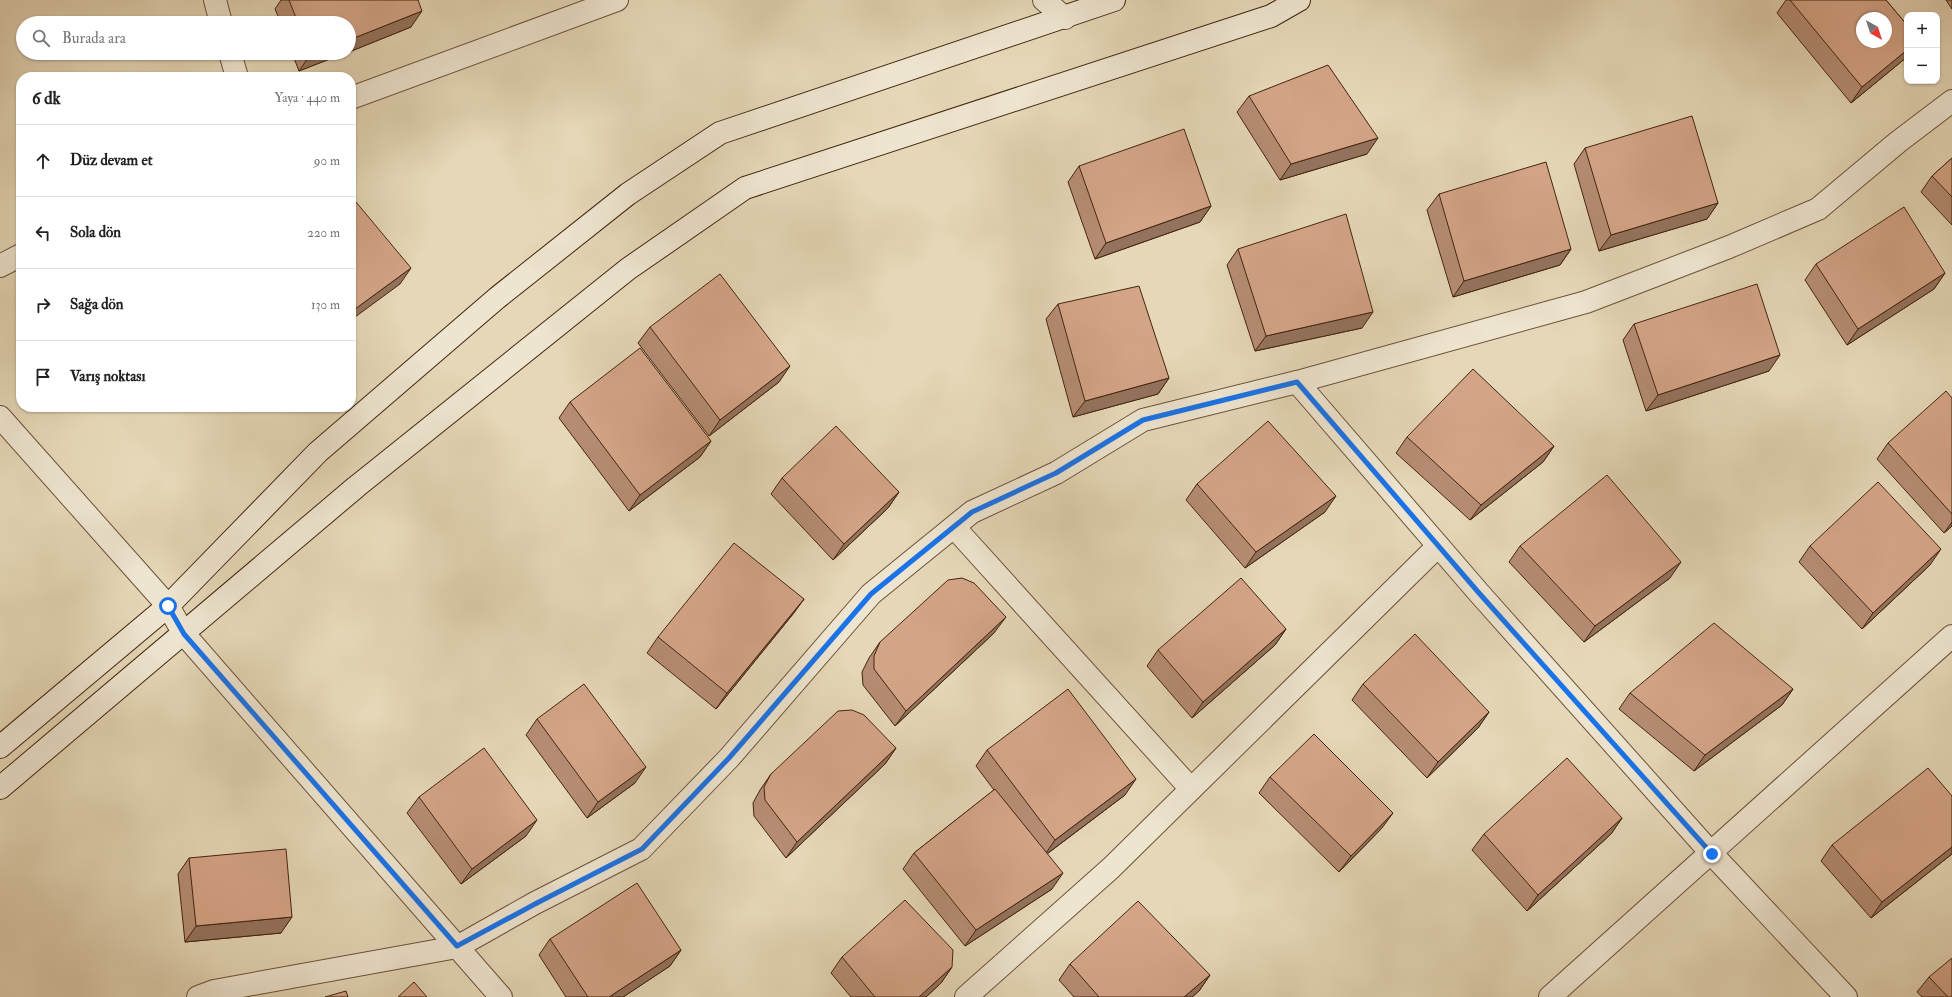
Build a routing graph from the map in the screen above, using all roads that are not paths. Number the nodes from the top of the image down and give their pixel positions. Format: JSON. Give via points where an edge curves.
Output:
{"nodes":[{"id":1,"x":215,"y":0,"type":"edge"},
{"id":2,"x":617,"y":0,"type":"edge"},
{"id":3,"x":1044,"y":0,"type":"edge"},
{"id":4,"x":1114,"y":0,"type":"edge"},
{"id":5,"x":1299,"y":0,"type":"edge"},
{"id":6,"x":219,"y":16,"type":"edge"},
{"id":7,"x":1065,"y":18,"type":"junction"},
{"id":8,"x":232,"y":60,"type":"edge"},
{"id":9,"x":236,"y":72,"type":"edge"},
{"id":10,"x":356,"y":96,"type":"edge"},
{"id":11,"x":1952,"y":101,"type":"edge"},
{"id":12,"x":16,"y":258,"type":"edge"},
{"id":13,"x":0,"y":266,"type":"edge"},
{"id":14,"x":1297,"y":382,"type":"junction"},
{"id":15,"x":0,"y":417,"type":"edge"},
{"id":16,"x":954,"y":527,"type":"junction"},
{"id":17,"x":1438,"y":546,"type":"junction"},
{"id":18,"x":168,"y":606,"type":"junction"},
{"id":19,"x":184,"y":634,"type":"junction"},
{"id":20,"x":1952,"y":636,"type":"edge"},
{"id":21,"x":0,"y":747,"type":"edge"},
{"id":22,"x":0,"y":788,"type":"edge"},
{"id":23,"x":1191,"y":789,"type":"junction"},
{"id":24,"x":1712,"y":854,"type":"junction"},
{"id":25,"x":457,"y":946,"type":"junction"},
{"id":26,"x":198,"y":997,"type":"edge"},
{"id":27,"x":501,"y":997,"type":"edge"},
{"id":28,"x":966,"y":997,"type":"edge"},
{"id":29,"x":1550,"y":997,"type":"edge"},
{"id":30,"x":1846,"y":997,"type":"edge"}],
"edges":[{"from":1,"to":6,"type":"street"},
{"from":2,"to":10,"type":"street"},
{"from":3,"to":7,"type":"street"},
{"from":4,"to":7,"type":"street"},
{"from":5,"to":19,"type":"street","via":[[1270,16],[745,188],[628,269],[356,487]]},
{"from":7,"to":18,"type":"street","via":[[720,133],[628,194],[479,314],[318,452]]},
{"from":8,"to":9,"type":"street"},
{"from":11,"to":14,"type":"street","via":[[1898,142],[1818,210],[1586,302]]},
{"from":12,"to":13,"type":"street"},
{"from":14,"to":16,"type":"street","via":[[1143,420],[1056,473],[972,512]]},
{"from":14,"to":17,"type":"street"},
{"from":15,"to":18,"type":"street"},
{"from":16,"to":23,"type":"street"},
{"from":16,"to":25,"type":"street","via":[[871,594],[729,758],[642,849]]},
{"from":17,"to":23,"type":"street"},
{"from":17,"to":24,"type":"street"},
{"from":18,"to":19,"type":"street"},
{"from":18,"to":21,"type":"street"},
{"from":19,"to":22,"type":"street"},
{"from":19,"to":25,"type":"street"},
{"from":20,"to":24,"type":"street"},
{"from":23,"to":28,"type":"street","via":[[1111,868]]},
{"from":24,"to":29,"type":"street"},
{"from":24,"to":30,"type":"street"},
{"from":25,"to":26,"type":"street","via":[[214,991]]},
{"from":25,"to":27,"type":"street"}]}
